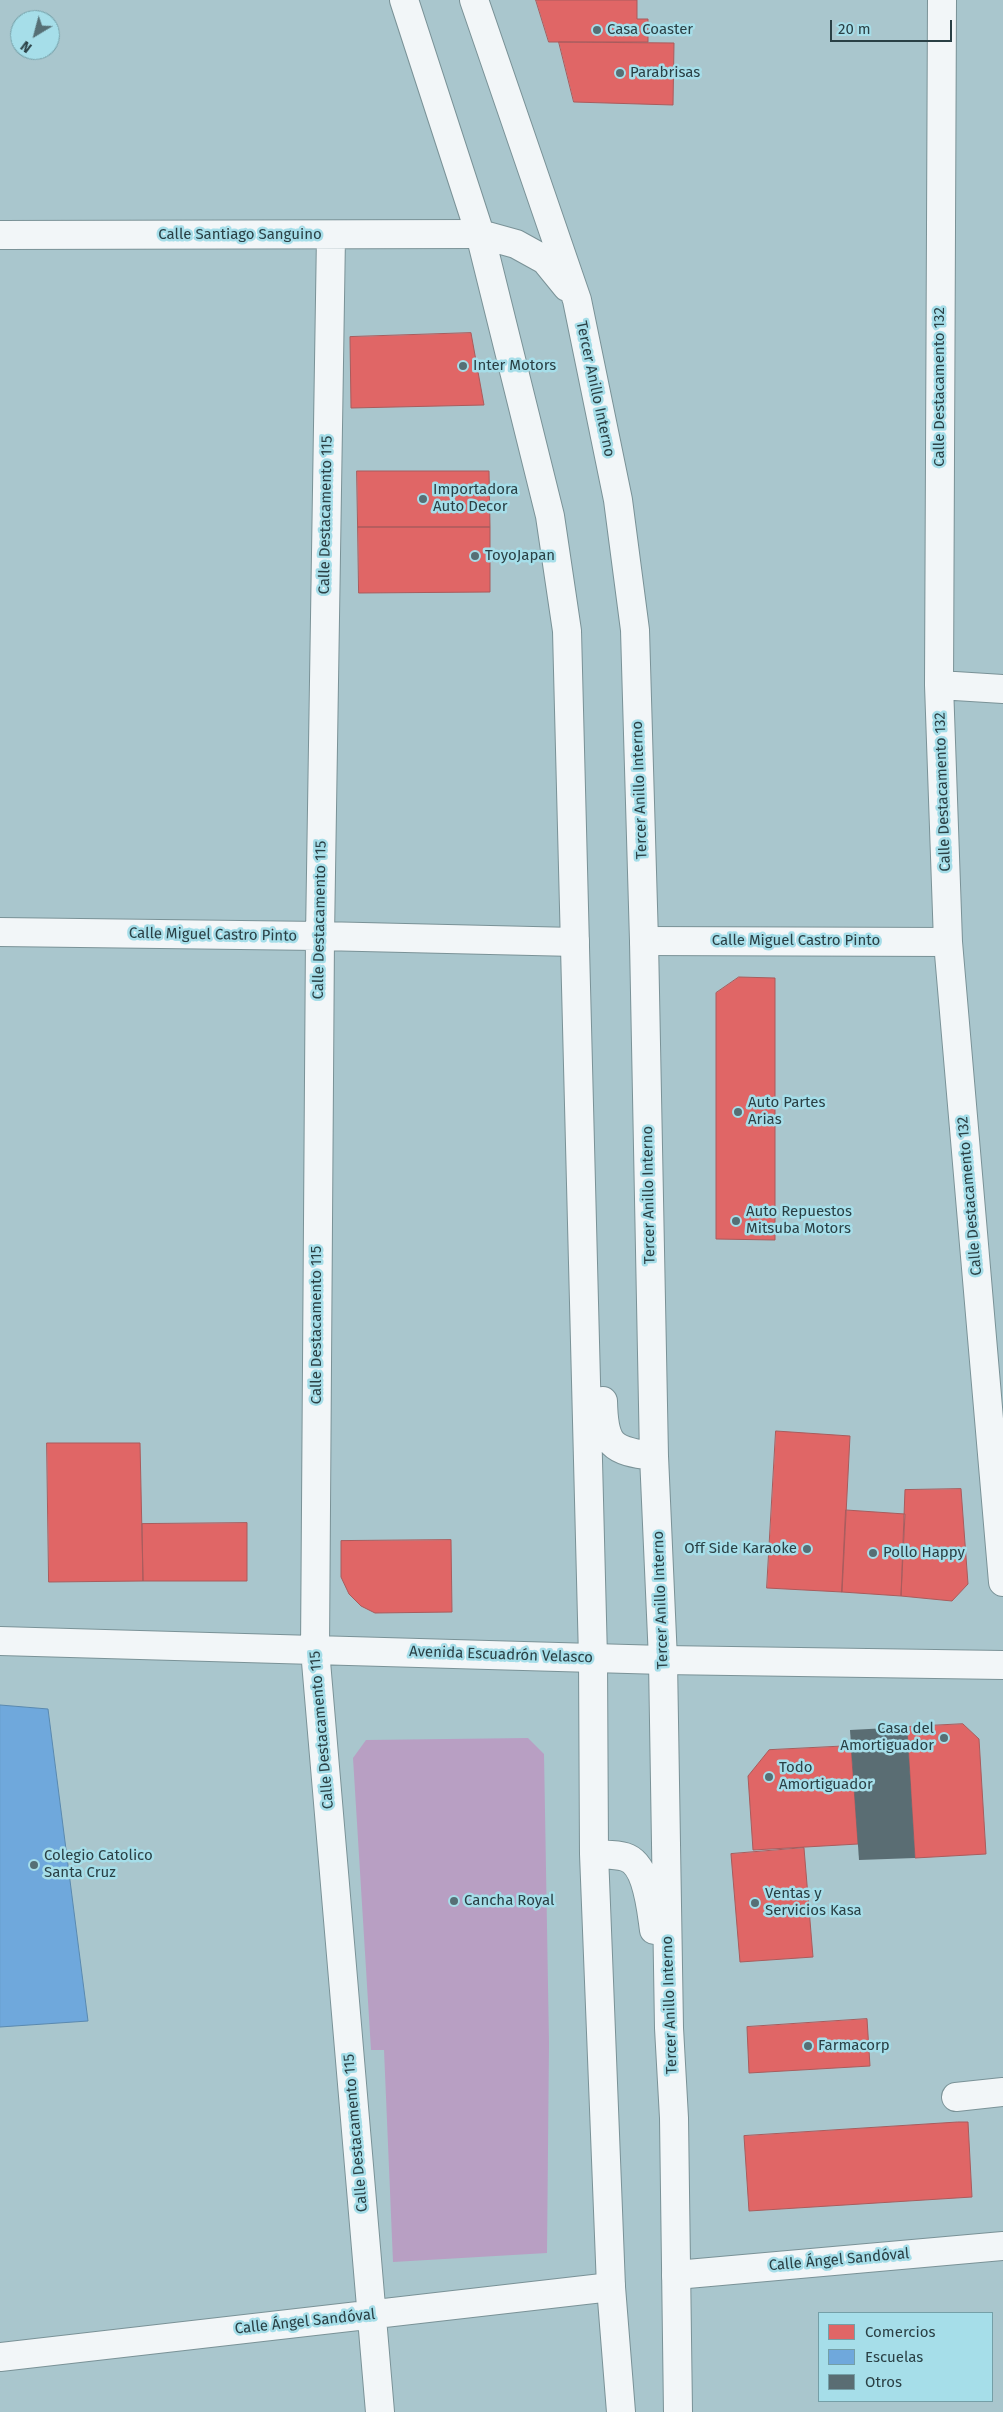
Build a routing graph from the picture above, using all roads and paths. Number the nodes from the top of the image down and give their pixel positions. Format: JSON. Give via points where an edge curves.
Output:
{"nodes":[{"id":1,"x":404,"y":0,"type":"edge"},
{"id":2,"x":474,"y":0,"type":"edge"},
{"id":3,"x":942,"y":0,"type":"edge"},
{"id":4,"x":480,"y":234,"type":"junction"},
{"id":5,"x":0,"y":235,"type":"edge"},
{"id":6,"x":331,"y":235,"type":"junction"},
{"id":7,"x":577,"y":300,"type":"junction"},
{"id":8,"x":939,"y":685,"type":"junction"},
{"id":9,"x":1003,"y":689,"type":"edge"},
{"id":10,"x":0,"y":932,"type":"edge"},
{"id":11,"x":320,"y":936,"type":"junction"},
{"id":12,"x":644,"y":940,"type":"junction"},
{"id":13,"x":575,"y":942,"type":"junction"},
{"id":14,"x":948,"y":942,"type":"junction"},
{"id":15,"x":585,"y":1290,"type":"junction"},
{"id":16,"x":654,"y":1456,"type":"junction"},
{"id":17,"x":1003,"y":1582,"type":"edge"},
{"id":18,"x":0,"y":1641,"type":"edge"},
{"id":19,"x":315,"y":1650,"type":"junction"},
{"id":20,"x":593,"y":1658,"type":"junction"},
{"id":21,"x":663,"y":1660,"type":"junction"},
{"id":22,"x":1003,"y":1665,"type":"edge"},
{"id":23,"x":594,"y":1854,"type":"junction"},
{"id":24,"x":669,"y":2028,"type":"junction"},
{"id":25,"x":1003,"y":2092,"type":"edge"},
{"id":26,"x":956,"y":2097,"type":"dead end"},
{"id":27,"x":1003,"y":2246,"type":"edge"},
{"id":28,"x":676,"y":2275,"type":"junction"},
{"id":29,"x":611,"y":2287,"type":"junction"},
{"id":30,"x":371,"y":2315,"type":"junction"},
{"id":31,"x":0,"y":2357,"type":"edge"},
{"id":32,"x":380,"y":2412,"type":"edge"},
{"id":33,"x":621,"y":2412,"type":"edge"},
{"id":34,"x":678,"y":2412,"type":"edge"}],
"edges":[{"from":1,"to":4,"type":"street"},
{"from":2,"to":7,"type":"street","name":"Tercer Anillo Interno"},
{"from":3,"to":8,"type":"street","name":"Calle Destacamento 132"},
{"from":4,"to":6,"type":"street","name":"Calle Santiago Sanguino"},
{"from":4,"to":7,"type":"street","name":"Calle Santiago Sanguino","via":[[516,244],[545,260]]},
{"from":4,"to":13,"type":"street","via":[[550,516],[567,631]]},
{"from":5,"to":6,"type":"street","name":"Calle Santiago Sanguino"},
{"from":6,"to":11,"type":"street","name":"Calle Destacamento 115"},
{"from":7,"to":12,"type":"street","name":"Tercer Anillo Interno","via":[[618,500],[635,630]]},
{"from":8,"to":9,"type":"street"},
{"from":8,"to":14,"type":"street","name":"Calle Destacamento 132"},
{"from":10,"to":11,"type":"street","name":"Calle Miguel Castro Pinto"},
{"from":11,"to":13,"type":"street","name":"Calle Miguel Castro Pinto"},
{"from":11,"to":19,"type":"street","name":"Calle Destacamento 115"},
{"from":12,"to":14,"type":"street","name":"Calle Miguel Castro Pinto"},
{"from":12,"to":16,"type":"street","name":"Tercer Anillo Interno"},
{"from":13,"to":15,"type":"street"},
{"from":14,"to":17,"type":"street","name":"Calle Destacamento 132"},
{"from":15,"to":16,"type":"street","via":[[601,1323],[603,1420],[608,1436],[617,1449]]},
{"from":15,"to":20,"type":"street"},
{"from":16,"to":21,"type":"street","name":"Tercer Anillo Interno"},
{"from":18,"to":19,"type":"street","name":"Avenida Escuadrón Velasco"},
{"from":19,"to":20,"type":"street","name":"Avenida Escuadrón Velasco"},
{"from":19,"to":30,"type":"street","name":"Calle Destacamento 115"},
{"from":20,"to":21,"type":"street","name":"Avenida Escuadrón Velasco"},
{"from":20,"to":23,"type":"street"},
{"from":21,"to":22,"type":"street","name":"Avenida Escuadrón Velasco"},
{"from":21,"to":24,"type":"street","name":"Tercer Anillo Interno"},
{"from":23,"to":24,"type":"street","via":[[626,1857],[638,1865],[648,1893]]},
{"from":23,"to":29,"type":"street"},
{"from":24,"to":28,"type":"street","name":"Tercer Anillo Interno"},
{"from":25,"to":26,"type":"street"},
{"from":27,"to":28,"type":"street","name":"Calle Ángel Sandóval"},
{"from":28,"to":34,"type":"street","name":"Tercer Anillo Interno"},
{"from":29,"to":30,"type":"street","name":"Calle Ángel Sandóval"},
{"from":29,"to":33,"type":"street"},
{"from":30,"to":31,"type":"street","name":"Calle Ángel Sandóval"},
{"from":30,"to":32,"type":"street","name":"Calle Destacamento 115"}]}
